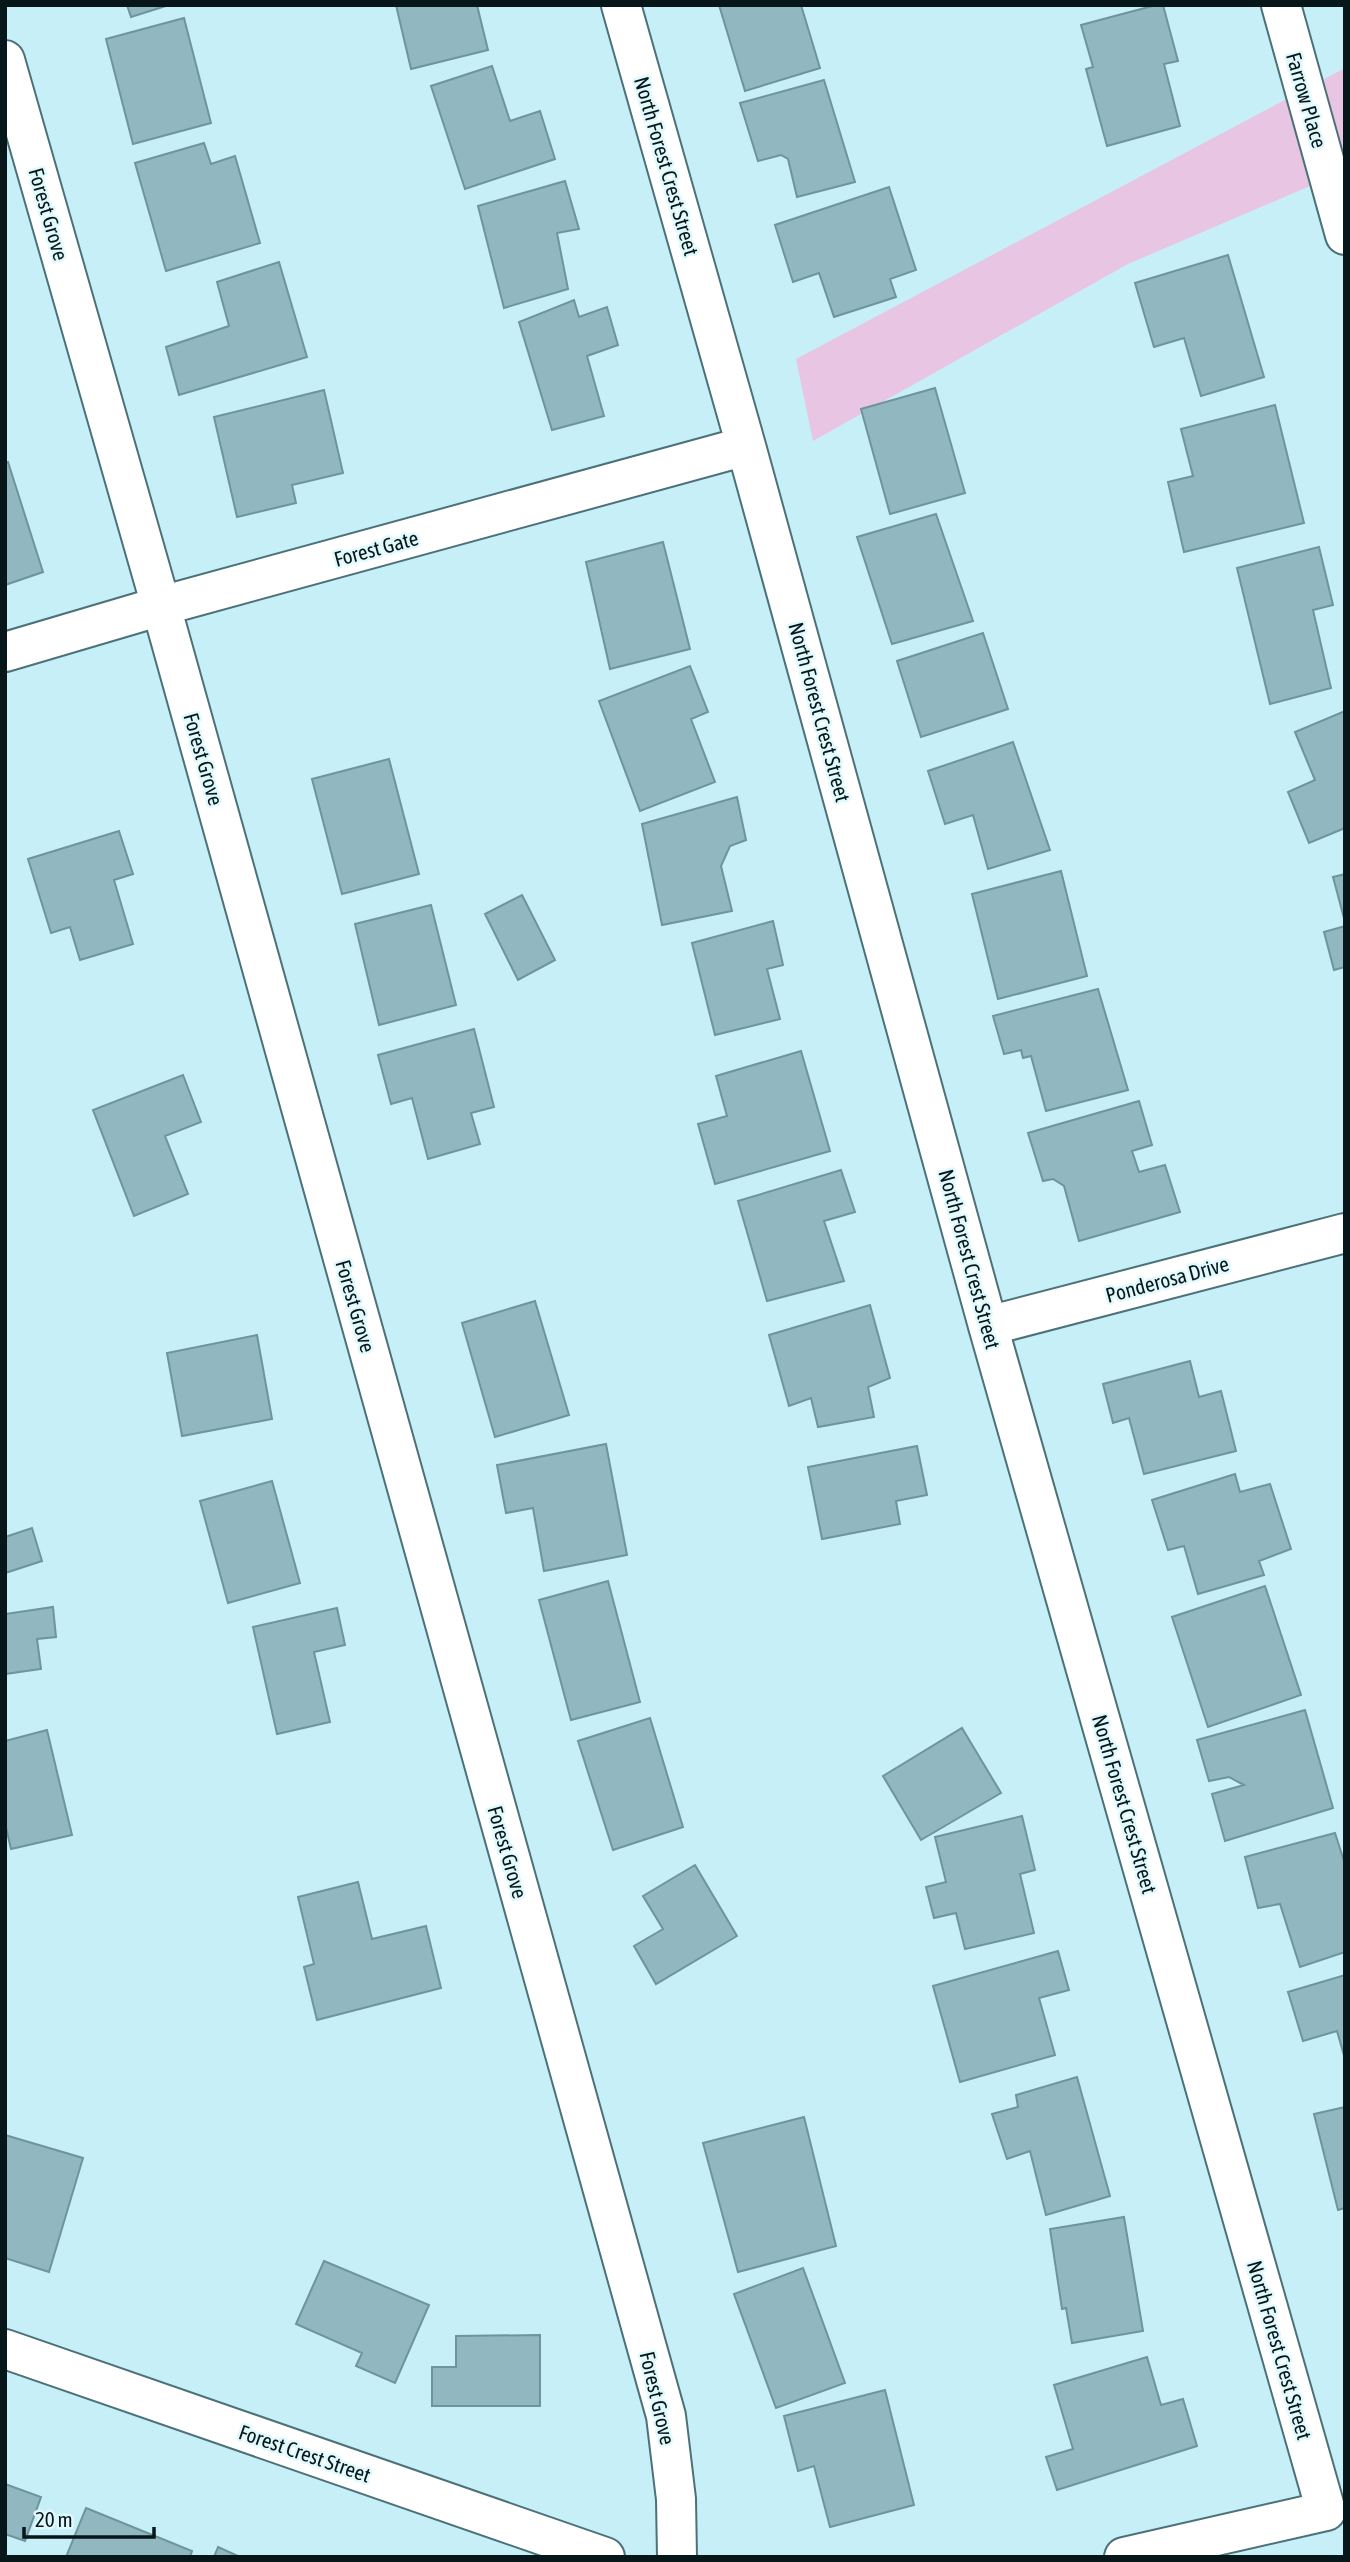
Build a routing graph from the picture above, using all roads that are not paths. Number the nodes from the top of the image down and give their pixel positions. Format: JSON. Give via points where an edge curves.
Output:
{"nodes":[{"id":1,"x":621,"y":5,"type":"edge"},
{"id":2,"x":1281,"y":5,"type":"edge"},
{"id":3,"x":5,"y":60,"type":"edge"},
{"id":4,"x":1345,"y":235,"type":"edge"},
{"id":5,"x":747,"y":446,"type":"junction"},
{"id":6,"x":161,"y":606,"type":"junction"},
{"id":7,"x":5,"y":652,"type":"edge"},
{"id":8,"x":1345,"y":1233,"type":"edge"},
{"id":9,"x":988,"y":1326,"type":"junction"},
{"id":10,"x":5,"y":2349,"type":"edge"},
{"id":11,"x":605,"y":2557,"type":"edge"},
{"id":12,"x":677,"y":2557,"type":"edge"},
{"id":13,"x":1124,"y":2557,"type":"edge"}],
"edges":[{"from":1,"to":5,"type":"street","name":"North Forest Crest Street"},
{"from":2,"to":4,"type":"street","name":"Farrow Place"},
{"from":3,"to":6,"type":"street","name":"Forest Grove"},
{"from":5,"to":6,"type":"street","name":"Forest Gate"},
{"from":5,"to":9,"type":"street","name":"North Forest Crest Street"},
{"from":6,"to":7,"type":"street","name":"Forest Gate"},
{"from":6,"to":12,"type":"street","name":"Forest Grove","via":[[666,2416],[676,2499]]},
{"from":8,"to":9,"type":"street","name":"Ponderosa Drive"},
{"from":9,"to":13,"type":"street","name":"North Forest Crest Street","via":[[1326,2511]]},
{"from":10,"to":11,"type":"street","name":"Forest Crest Street"}]}
